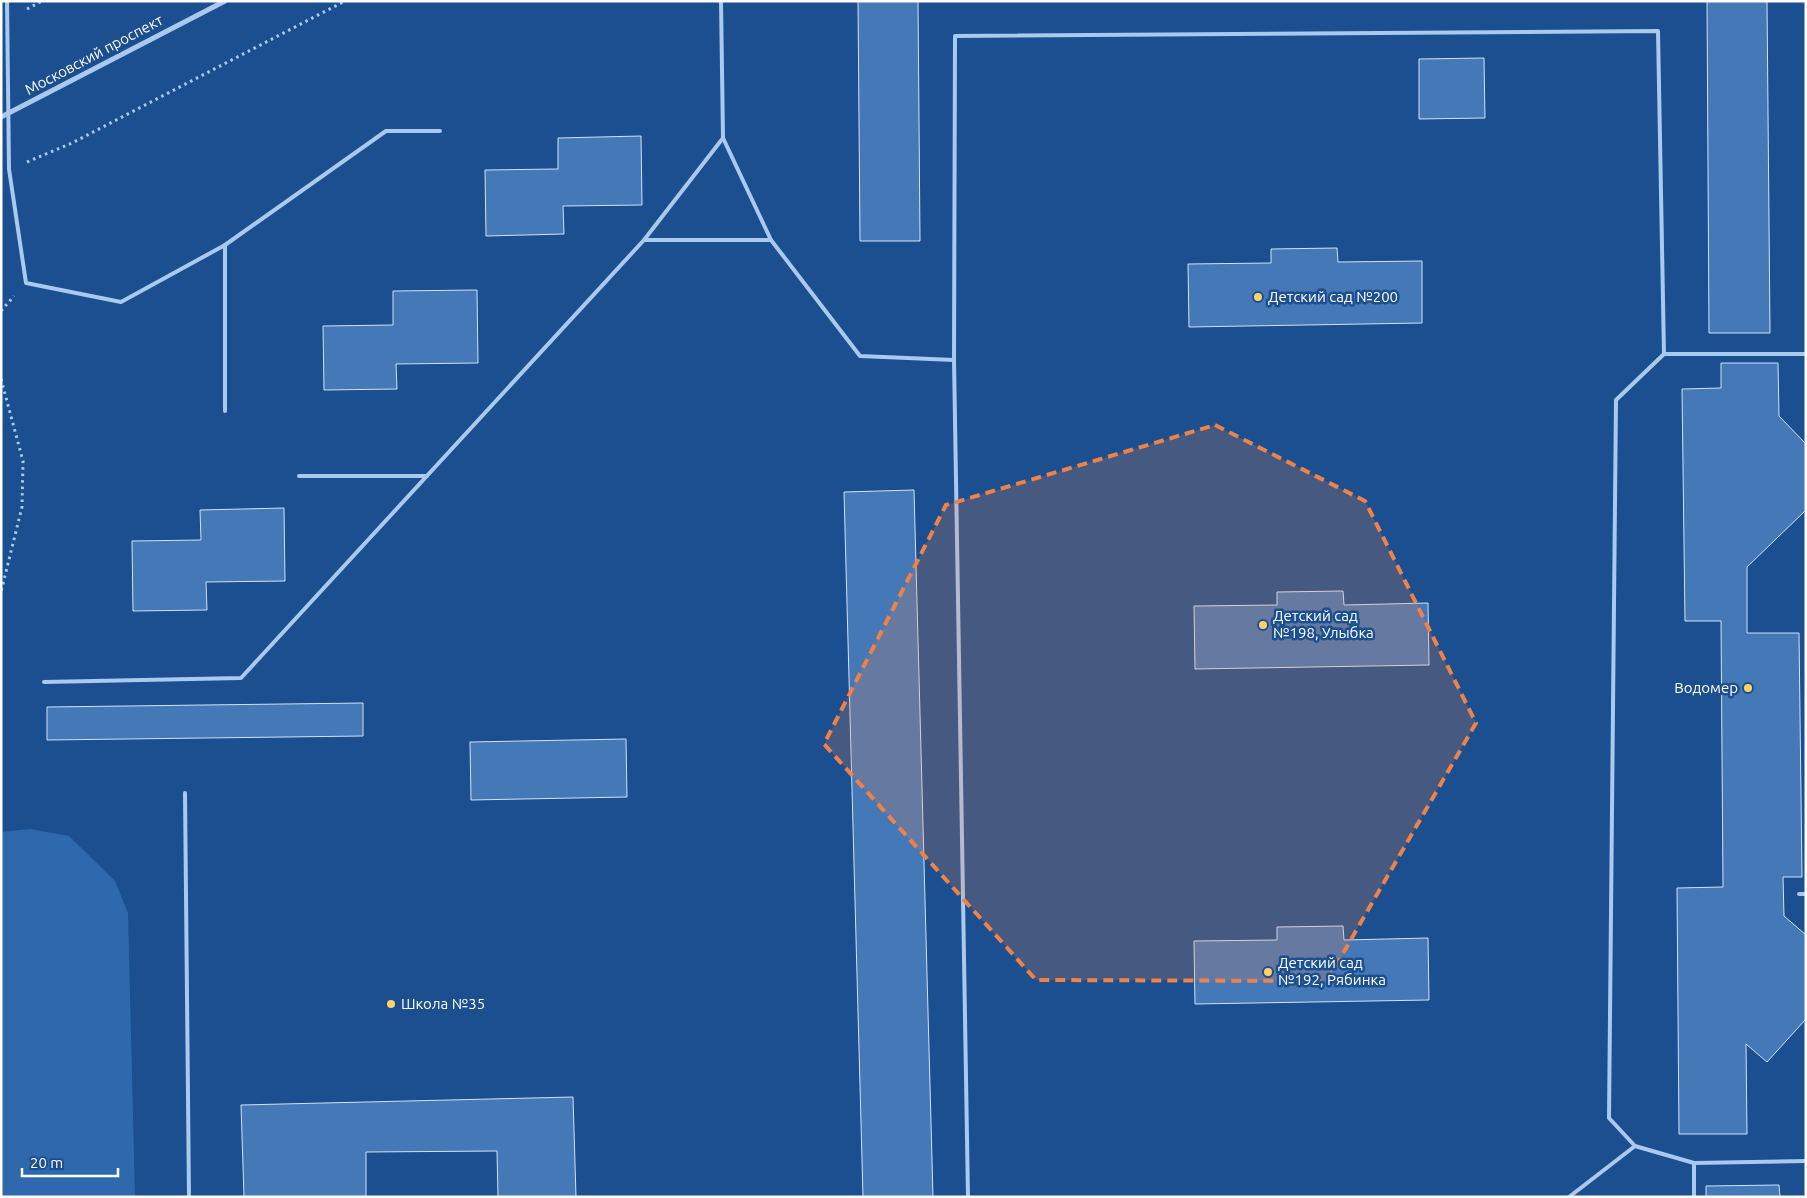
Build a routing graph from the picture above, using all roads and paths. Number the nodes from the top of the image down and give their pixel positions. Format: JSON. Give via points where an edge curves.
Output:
{"nodes":[{"id":1,"x":7,"y":1,"type":"edge"},
{"id":2,"x":225,"y":1,"type":"edge"},
{"id":3,"x":345,"y":1,"type":"edge"},
{"id":4,"x":721,"y":1,"type":"edge"},
{"id":5,"x":8,"y":114,"type":"junction"},
{"id":6,"x":1,"y":116,"type":"edge"},
{"id":7,"x":440,"y":131,"type":"dead end"},
{"id":8,"x":723,"y":138,"type":"junction"},
{"id":9,"x":9,"y":169,"type":"junction"},
{"id":10,"x":644,"y":240,"type":"junction"},
{"id":11,"x":771,"y":240,"type":"junction"},
{"id":12,"x":225,"y":245,"type":"junction"},
{"id":13,"x":1664,"y":354,"type":"junction"},
{"id":14,"x":1806,"y":354,"type":"edge"},
{"id":15,"x":954,"y":360,"type":"junction"},
{"id":16,"x":1,"y":379,"type":"edge"},
{"id":17,"x":225,"y":411,"type":"dead end"},
{"id":18,"x":299,"y":476,"type":"dead end"},
{"id":19,"x":427,"y":476,"type":"junction"},
{"id":20,"x":1,"y":592,"type":"edge"},
{"id":21,"x":44,"y":682,"type":"dead end"},
{"id":22,"x":186,"y":793,"type":"dead end"},
{"id":23,"x":1799,"y":894,"type":"dead end"},
{"id":24,"x":1806,"y":894,"type":"edge"},
{"id":25,"x":1635,"y":1146,"type":"junction"},
{"id":26,"x":1806,"y":1161,"type":"edge"},
{"id":27,"x":1694,"y":1163,"type":"junction"},
{"id":28,"x":189,"y":1197,"type":"edge"},
{"id":29,"x":968,"y":1197,"type":"edge"},
{"id":30,"x":1569,"y":1197,"type":"edge"},
{"id":31,"x":1694,"y":1197,"type":"edge"}],
"edges":[{"from":1,"to":5,"type":"lane"},
{"from":2,"to":5,"type":"street","name":"Московский проспект"},
{"from":3,"to":9,"type":"path","via":[[72,144]]},
{"from":4,"to":8,"type":"lane"},
{"from":5,"to":6,"type":"street","name":"Московский проспект"},
{"from":5,"to":9,"type":"lane"},
{"from":7,"to":12,"type":"lane","via":[[386,131]]},
{"from":8,"to":10,"type":"lane"},
{"from":8,"to":11,"type":"lane"},
{"from":9,"to":12,"type":"lane","via":[[26,283],[121,302]]},
{"from":10,"to":11,"type":"lane"},
{"from":10,"to":19,"type":"lane"},
{"from":11,"to":15,"type":"lane","via":[[860,356]]},
{"from":12,"to":17,"type":"lane"},
{"from":13,"to":14,"type":"lane"},
{"from":13,"to":15,"type":"lane","via":[[1658,31],[955,36]]},
{"from":13,"to":25,"type":"lane","via":[[1616,400],[1609,1118]]},
{"from":15,"to":29,"type":"lane"},
{"from":16,"to":20,"type":"path","via":[[23,461],[22,507]]},
{"from":18,"to":19,"type":"lane"},
{"from":19,"to":21,"type":"lane","via":[[242,678]]},
{"from":22,"to":28,"type":"lane"},
{"from":23,"to":24,"type":"lane"},
{"from":25,"to":27,"type":"lane"},
{"from":25,"to":30,"type":"lane"},
{"from":26,"to":27,"type":"lane"},
{"from":27,"to":31,"type":"lane"}]}
